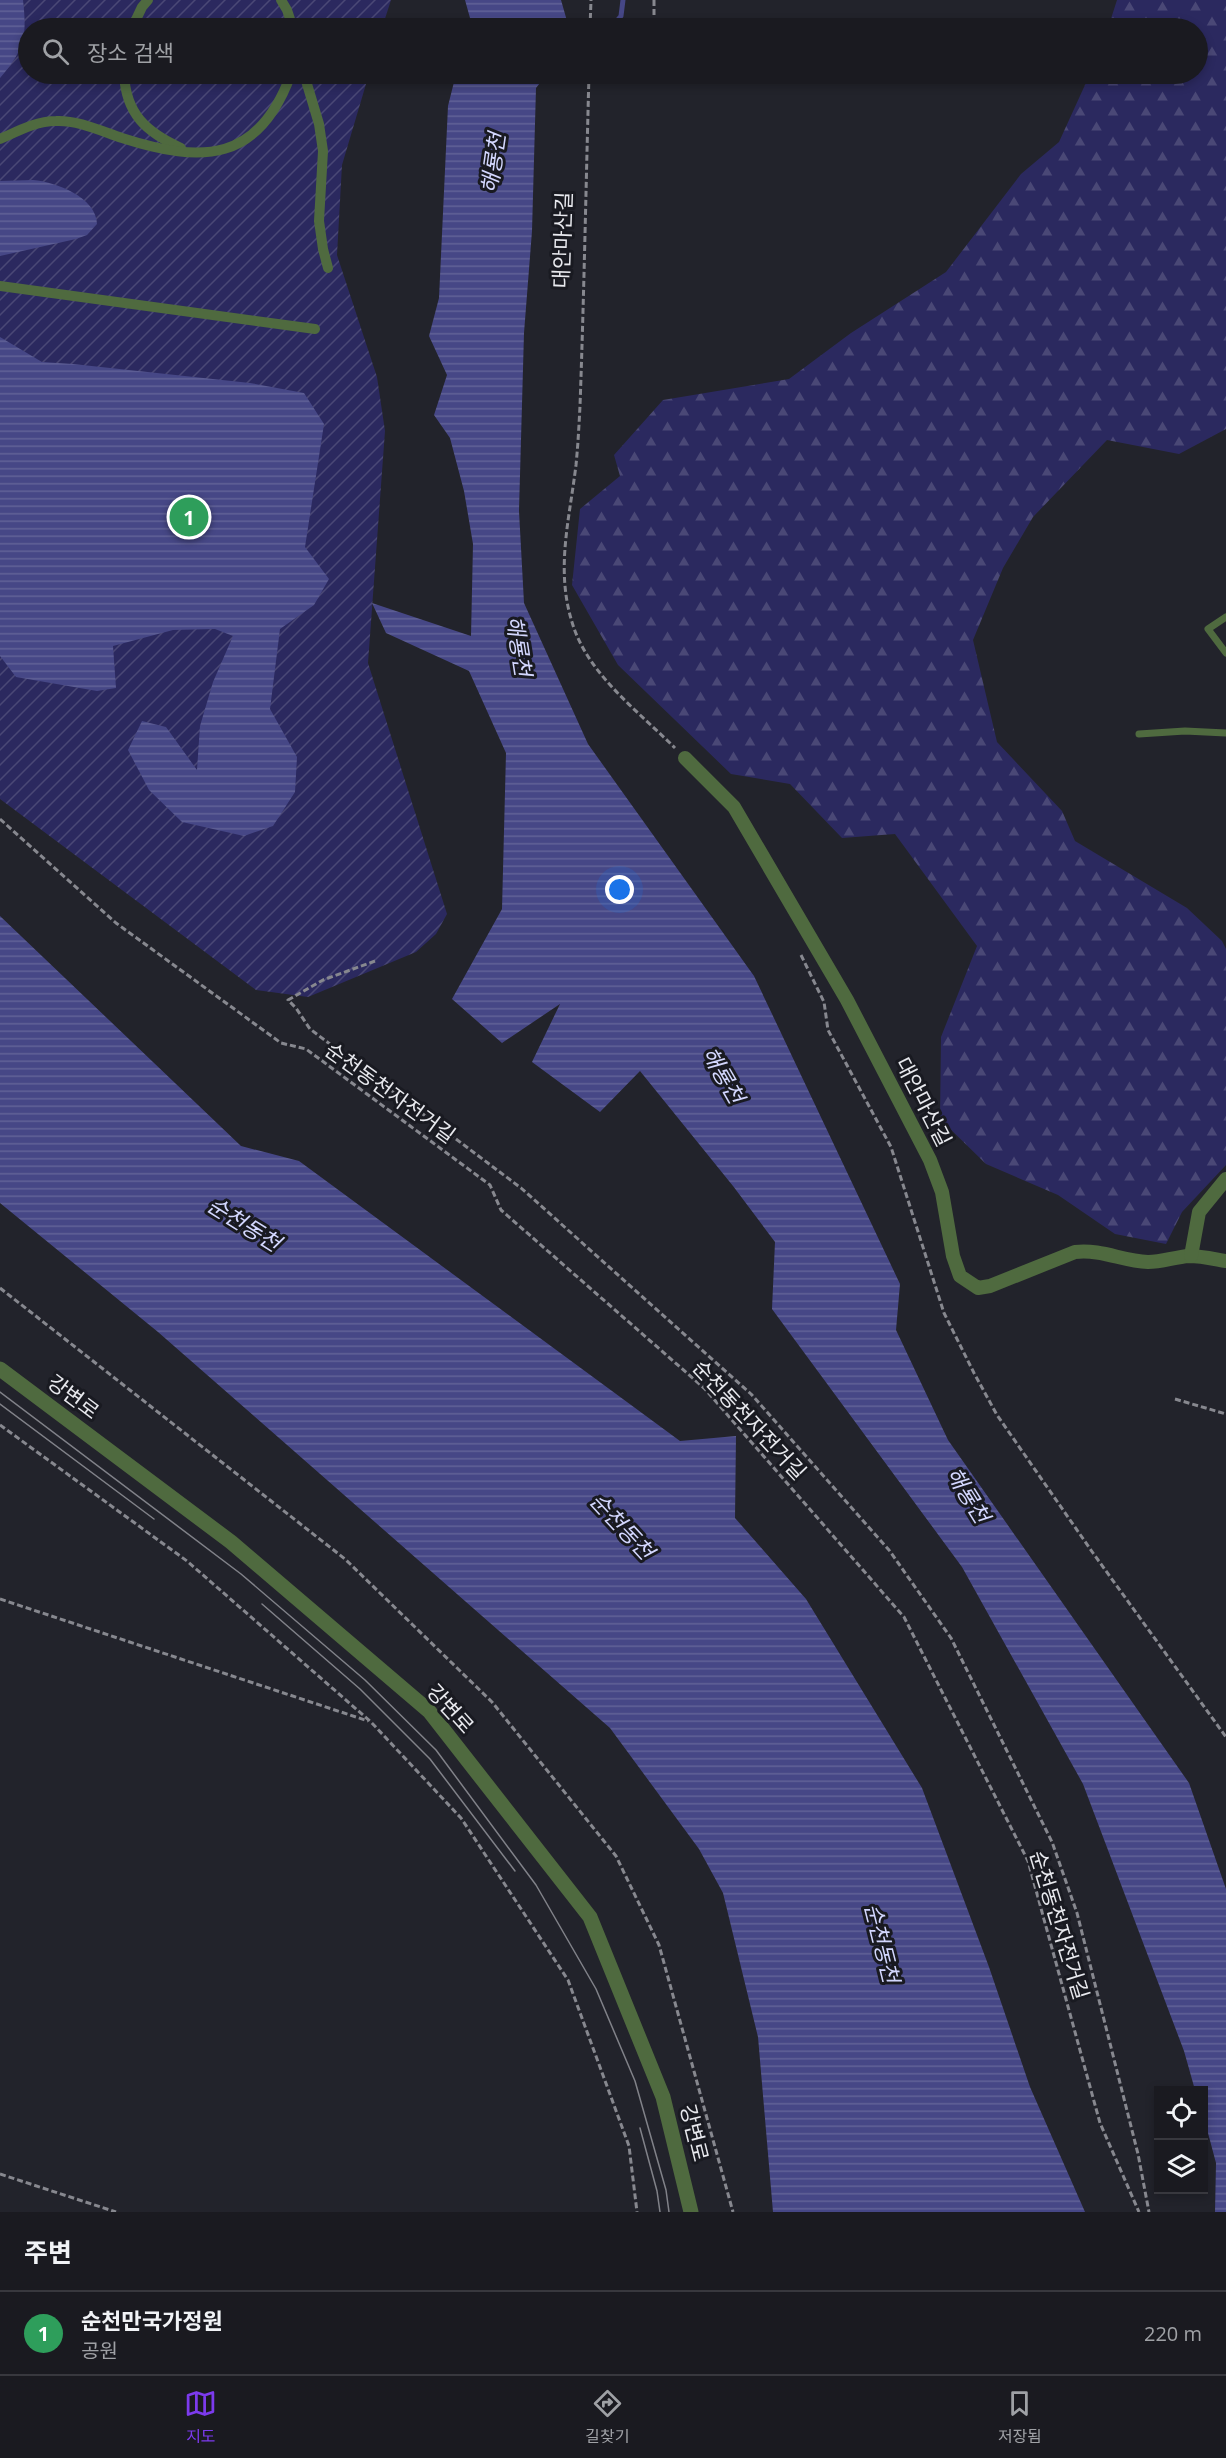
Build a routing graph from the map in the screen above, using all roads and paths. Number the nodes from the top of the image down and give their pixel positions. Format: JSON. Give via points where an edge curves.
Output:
{"nodes":[{"id":1,"x":148,"y":0,"type":"edge"},
{"id":2,"x":281,"y":0,"type":"edge"},
{"id":3,"x":591,"y":0,"type":"edge"},
{"id":4,"x":654,"y":0,"type":"edge"},
{"id":5,"x":137,"y":18,"type":"edge"},
{"id":6,"x":290,"y":18,"type":"edge"},
{"id":7,"x":590,"y":18,"type":"edge"},
{"id":8,"x":654,"y":18,"type":"edge"},
{"id":9,"x":126,"y":84,"type":"edge"},
{"id":10,"x":287,"y":84,"type":"edge"},
{"id":11,"x":307,"y":84,"type":"edge"},
{"id":12,"x":589,"y":84,"type":"edge"},
{"id":13,"x":0,"y":139,"type":"edge"},
{"id":14,"x":202,"y":153,"type":"junction"},
{"id":15,"x":328,"y":268,"type":"dead end"},
{"id":16,"x":0,"y":286,"type":"edge"},
{"id":17,"x":315,"y":329,"type":"dead end"},
{"id":18,"x":1226,"y":617,"type":"edge"},
{"id":19,"x":1226,"y":653,"type":"edge"},
{"id":20,"x":1226,"y":733,"type":"edge"},
{"id":21,"x":1139,"y":734,"type":"dead end"},
{"id":22,"x":685,"y":758,"type":"joint"},
{"id":23,"x":0,"y":819,"type":"edge"},
{"id":24,"x":800,"y":953,"type":"dead end"},
{"id":25,"x":375,"y":961,"type":"dead end"},
{"id":26,"x":1226,"y":1179,"type":"edge"},
{"id":27,"x":1191,"y":1256,"type":"junction"},
{"id":28,"x":1226,"y":1261,"type":"edge"},
{"id":29,"x":0,"y":1369,"type":"edge"},
{"id":30,"x":1175,"y":1399,"type":"dead end"},
{"id":31,"x":1226,"y":1414,"type":"edge"},
{"id":32,"x":0,"y":1425,"type":"edge"},
{"id":33,"x":0,"y":1599,"type":"edge"},
{"id":34,"x":371,"y":1722,"type":"junction"},
{"id":35,"x":1226,"y":1737,"type":"edge"},
{"id":36,"x":0,"y":2174,"type":"edge"},
{"id":37,"x":116,"y":2212,"type":"edge"},
{"id":38,"x":637,"y":2212,"type":"edge"},
{"id":39,"x":691,"y":2212,"type":"edge"},
{"id":40,"x":1139,"y":2212,"type":"edge"},
{"id":41,"x":1149,"y":2212,"type":"edge"}],
"edges":[{"from":1,"to":5,"type":"street"},
{"from":2,"to":6,"type":"street"},
{"from":3,"to":7,"type":"path"},
{"from":4,"to":8,"type":"path"},
{"from":9,"to":14,"type":"street","via":[[130,105],[147,128],[176,146]]},
{"from":10,"to":14,"type":"street","via":[[272,116],[248,137],[223,151]]},
{"from":11,"to":15,"type":"street","via":[[323,151],[319,221]]},
{"from":12,"to":22,"type":"path","name":"대안마산길","via":[[580,407],[563,549],[565,592],[576,633],[604,679]]},
{"from":13,"to":14,"type":"street","via":[[34,124],[63,121],[152,148]]},
{"from":16,"to":17,"type":"street"},
{"from":18,"to":19,"type":"lane","via":[[1208,629]]},
{"from":20,"to":21,"type":"lane"},
{"from":22,"to":27,"type":"street","name":"대안마산길","via":[[734,807],[847,1000],[930,1160],[942,1192],[960,1276],[978,1288],[990,1286],[1075,1252],[1102,1252],[1149,1262]]},
{"from":23,"to":40,"type":"path","name":"순천동천자전거길","via":[[116,923],[281,1043],[306,1049],[490,1185],[501,1210],[704,1388],[904,1617],[1028,1861],[1100,2123]]},
{"from":24,"to":35,"type":"path","via":[[824,1002],[828,1030],[891,1147],[944,1312],[974,1373],[997,1415]]},
{"from":25,"to":41,"type":"path","via":[[323,980],[288,1000],[310,1029],[521,1188],[751,1394],[889,1550],[951,1638],[1052,1842],[1077,1913]]},
{"from":26,"to":27,"type":"street","via":[[1199,1212]]},
{"from":27,"to":28,"type":"street","name":"대안마산길"},
{"from":29,"to":39,"type":"street","name":"강변로","via":[[231,1542],[429,1711],[590,1917],[663,2097]]},
{"from":30,"to":31,"type":"path"},
{"from":32,"to":34,"type":"path","via":[[187,1561]]},
{"from":33,"to":34,"type":"path"},
{"from":34,"to":38,"type":"path","via":[[461,1818],[568,1980],[628,2146]]},
{"from":36,"to":37,"type":"path"}]}
